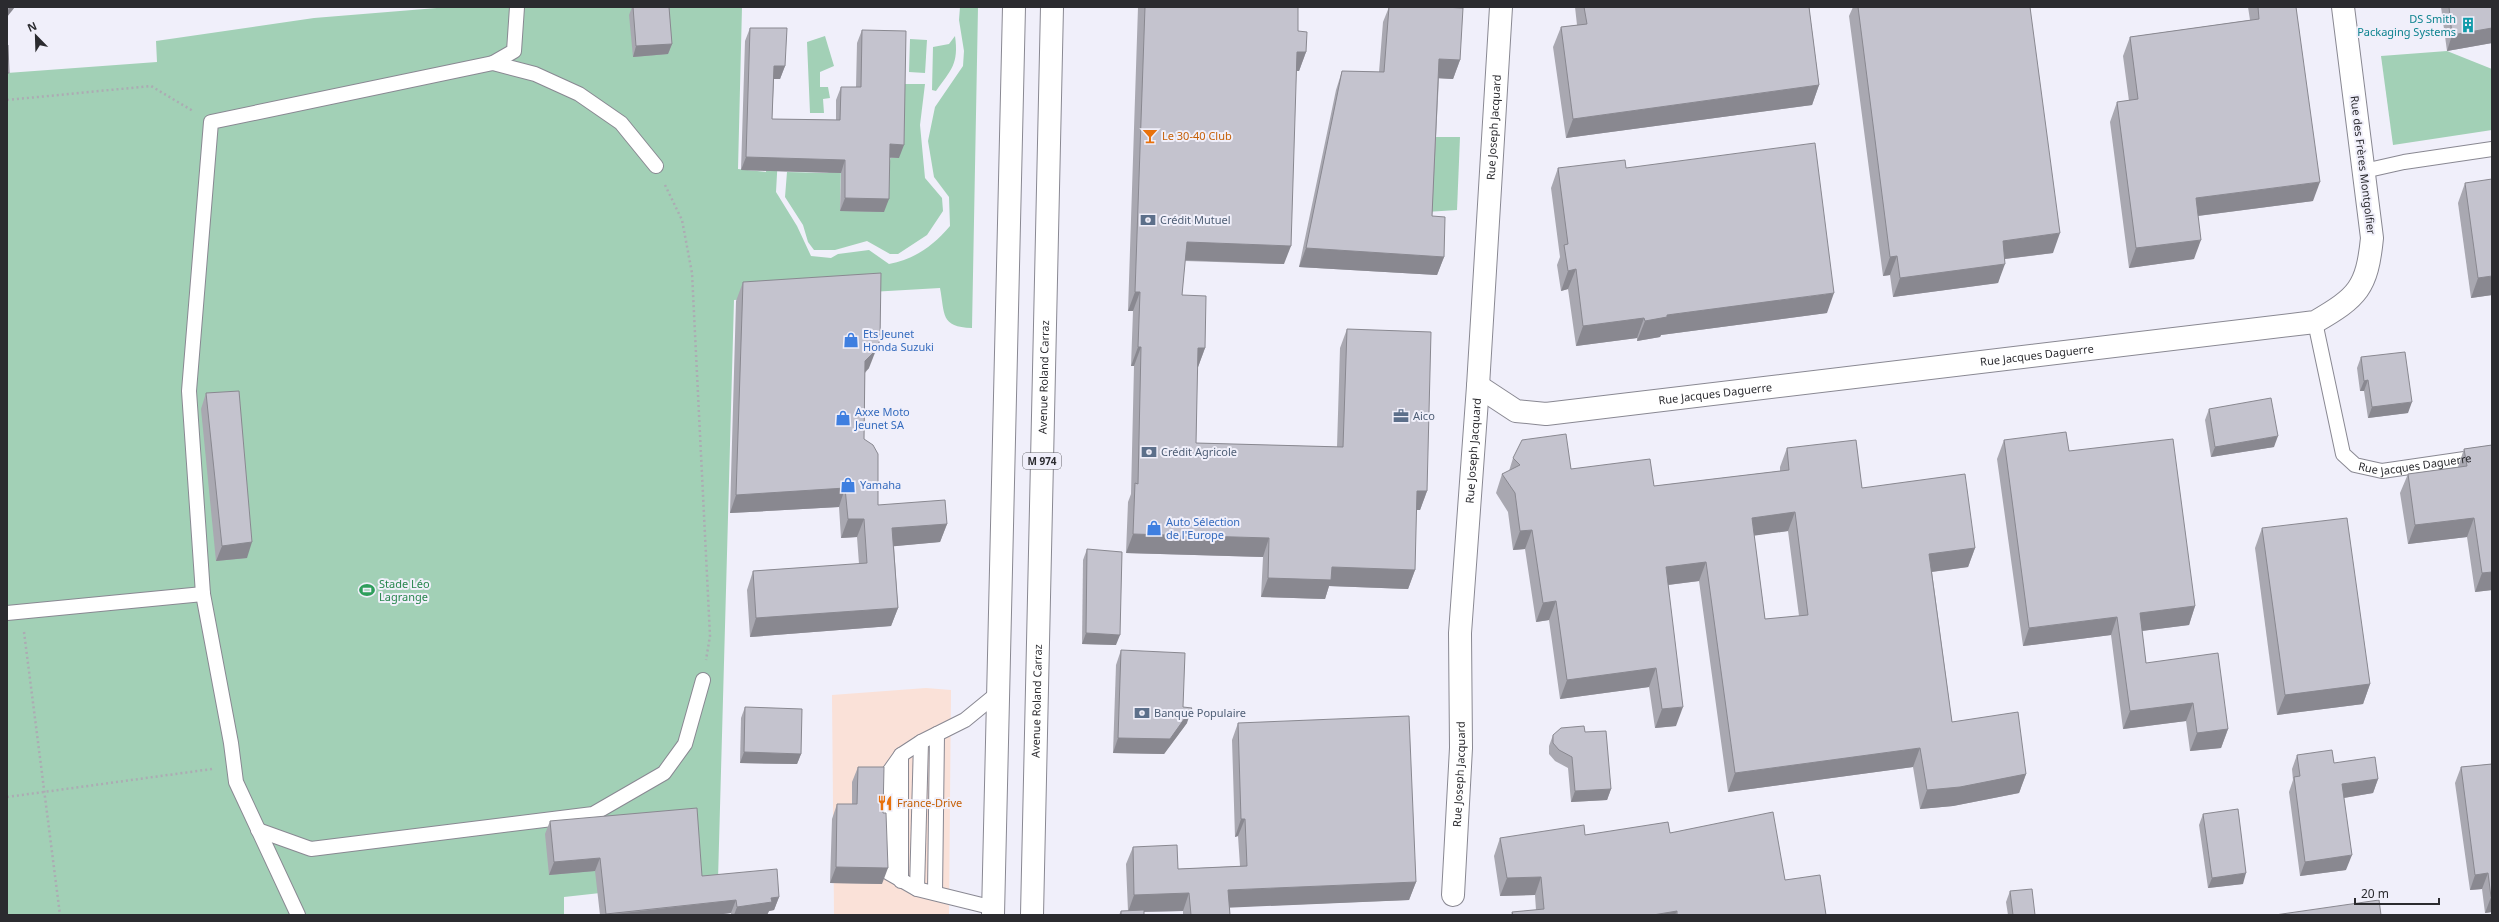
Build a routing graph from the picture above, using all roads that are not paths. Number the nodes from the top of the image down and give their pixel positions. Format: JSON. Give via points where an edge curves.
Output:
{"nodes":[{"id":1,"x":517,"y":7,"type":"edge"},
{"id":2,"x":1014,"y":7,"type":"edge"},
{"id":3,"x":1052,"y":7,"type":"edge"},
{"id":4,"x":1501,"y":7,"type":"edge"},
{"id":5,"x":2343,"y":7,"type":"edge"},
{"id":6,"x":493,"y":63,"type":"junction"},
{"id":7,"x":2492,"y":149,"type":"edge"},
{"id":8,"x":656,"y":166,"type":"road end"},
{"id":9,"x":2364,"y":171,"type":"junction"},
{"id":10,"x":2315,"y":322,"type":"junction"},
{"id":11,"x":1478,"y":386,"type":"junction"},
{"id":12,"x":2492,"y":456,"type":"edge"},
{"id":13,"x":203,"y":594,"type":"junction"},
{"id":14,"x":7,"y":613,"type":"edge"},
{"id":15,"x":703,"y":680,"type":"road end"},
{"id":16,"x":998,"y":693,"type":"junction"},
{"id":17,"x":937,"y":734,"type":"junction"},
{"id":18,"x":921,"y":742,"type":"junction"},
{"id":19,"x":258,"y":830,"type":"junction"},
{"id":20,"x":917,"y":889,"type":"junction"},
{"id":21,"x":935,"y":894,"type":"junction"},
{"id":22,"x":1453,"y":895,"type":"dead end"},
{"id":23,"x":994,"y":911,"type":"edge"},
{"id":24,"x":298,"y":915,"type":"edge"},
{"id":25,"x":1032,"y":915,"type":"edge"}],
"edges":[{"from":1,"to":6,"type":"lane","via":[[514,51]]},
{"from":2,"to":16,"type":"street"},
{"from":3,"to":25,"type":"street","name":"Avenue Roland Carraz","number":"M 974"},
{"from":4,"to":11,"type":"street","name":"Rue Joseph Jacquard"},
{"from":5,"to":9,"type":"street","name":"Rue des Frères Montgolfier"},
{"from":6,"to":8,"type":"lane","via":[[535,74],[579,94],[621,123]]},
{"from":6,"to":13,"type":"lane","via":[[211,122],[189,391]]},
{"from":7,"to":9,"type":"lane","via":[[2404,162]]},
{"from":9,"to":10,"type":"street","name":"Rue des Frères Montgolfier","via":[[2372,238],[2369,268],[2357,292]]},
{"from":10,"to":11,"type":"street","name":"Rue Jacques Daguerre","via":[[1546,414],[1516,410]]},
{"from":10,"to":12,"type":"lane","name":"Rue Jacques Daguerre","via":[[2343,454],[2355,465],[2382,471]]},
{"from":11,"to":22,"type":"street","name":"Rue Joseph Jacquard","via":[[1460,633],[1461,748]]},
{"from":13,"to":14,"type":"lane"},
{"from":13,"to":19,"type":"lane","via":[[236,782]]},
{"from":15,"to":19,"type":"lane","via":[[685,744],[664,773],[593,814],[311,849]]},
{"from":16,"to":17,"type":"lane","via":[[965,720]]},
{"from":16,"to":23,"type":"street"},
{"from":17,"to":18,"type":"lane"},
{"from":17,"to":21,"type":"lane"},
{"from":18,"to":20,"type":"lane"},
{"from":18,"to":20,"type":"lane","via":[[901,755],[888,772],[889,873]]},
{"from":19,"to":24,"type":"lane"},
{"from":20,"to":21,"type":"lane"},
{"from":21,"to":23,"type":"lane"}]}
